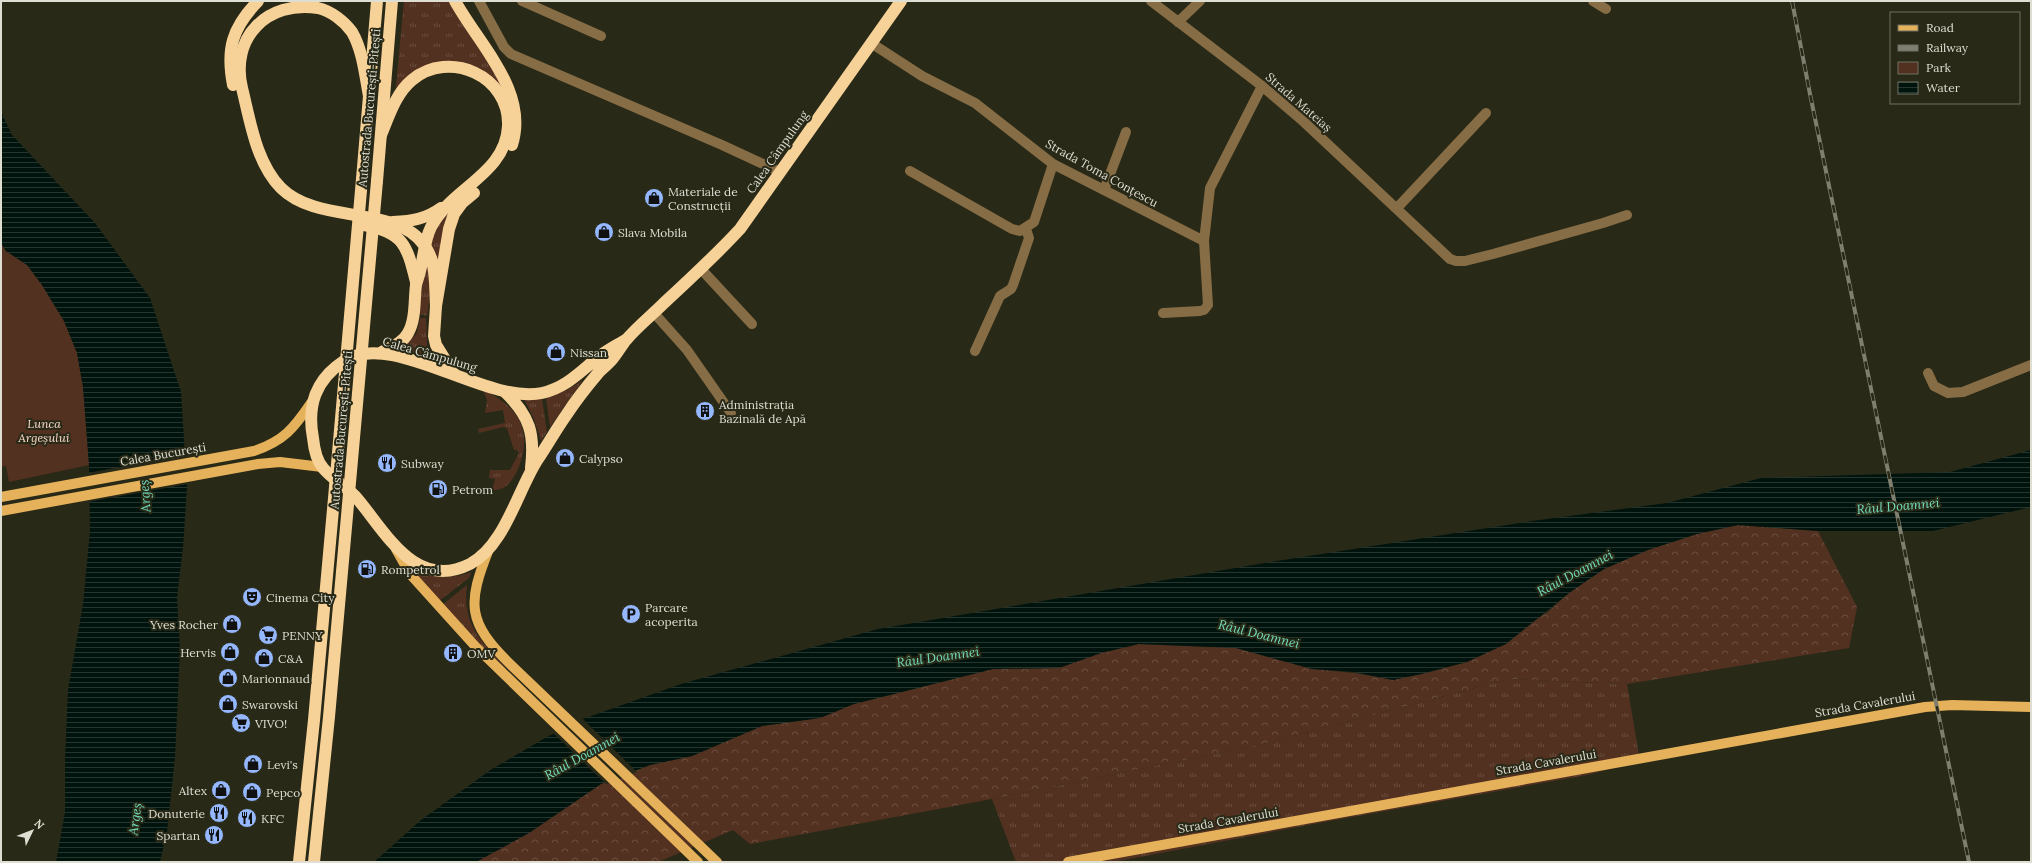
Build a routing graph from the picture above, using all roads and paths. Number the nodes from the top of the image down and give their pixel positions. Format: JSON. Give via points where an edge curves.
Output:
{"nodes":[{"id":1,"x":258,"y":1,"type":"edge"},
{"id":2,"x":377,"y":1,"type":"edge"},
{"id":3,"x":392,"y":1,"type":"edge"},
{"id":4,"x":455,"y":1,"type":"edge"},
{"id":5,"x":522,"y":1,"type":"edge"},
{"id":6,"x":901,"y":1,"type":"edge"},
{"id":7,"x":1151,"y":1,"type":"edge"},
{"id":8,"x":1200,"y":1,"type":"edge"},
{"id":9,"x":1593,"y":1,"type":"edge"},
{"id":10,"x":482,"y":2,"type":"edge"},
{"id":11,"x":1606,"y":9,"type":"dead end"},
{"id":12,"x":1178,"y":22,"type":"junction"},
{"id":13,"x":601,"y":36,"type":"dead end"},
{"id":14,"x":872,"y":43,"type":"junction"},
{"id":15,"x":1262,"y":86,"type":"junction"},
{"id":16,"x":369,"y":96,"type":"junction"},
{"id":17,"x":1486,"y":113,"type":"dead end"},
{"id":18,"x":1126,"y":132,"type":"dead end"},
{"id":19,"x":381,"y":135,"type":"junction"},
{"id":20,"x":1053,"y":164,"type":"junction"},
{"id":21,"x":910,"y":171,"type":"dead end"},
{"id":22,"x":780,"y":172,"type":"junction"},
{"id":23,"x":1104,"y":190,"type":"junction"},
{"id":24,"x":451,"y":201,"type":"junction"},
{"id":25,"x":1397,"y":208,"type":"junction"},
{"id":26,"x":1627,"y":215,"type":"dead end"},
{"id":27,"x":392,"y":222,"type":"junction"},
{"id":28,"x":1026,"y":229,"type":"junction"},
{"id":29,"x":1204,"y":241,"type":"junction"},
{"id":30,"x":424,"y":246,"type":"junction"},
{"id":31,"x":701,"y":269,"type":"junction"},
{"id":32,"x":416,"y":283,"type":"junction"},
{"id":33,"x":436,"y":306,"type":"junction"},
{"id":34,"x":654,"y":312,"type":"junction"},
{"id":35,"x":1163,"y":313,"type":"dead end"},
{"id":36,"x":752,"y":324,"type":"dead end"},
{"id":37,"x":627,"y":339,"type":"junction"},
{"id":38,"x":974,"y":351,"type":"dead end"},
{"id":39,"x":382,"y":352,"type":"junction"},
{"id":40,"x":2031,"y":365,"type":"edge"},
{"id":41,"x":1928,"y":373,"type":"dead end"},
{"id":42,"x":454,"y":374,"type":"junction"},
{"id":43,"x":505,"y":392,"type":"junction"},
{"id":44,"x":311,"y":403,"type":"junction"},
{"id":45,"x":731,"y":412,"type":"dead end"},
{"id":46,"x":322,"y":467,"type":"junction"},
{"id":47,"x":530,"y":470,"type":"junction"},
{"id":48,"x":1,"y":497,"type":"edge"},
{"id":49,"x":1,"y":511,"type":"edge"},
{"id":50,"x":490,"y":548,"type":"junction"},
{"id":51,"x":396,"y":549,"type":"junction"},
{"id":52,"x":2031,"y":707,"type":"edge"},
{"id":53,"x":299,"y":862,"type":"edge"},
{"id":54,"x":314,"y":862,"type":"edge"},
{"id":55,"x":698,"y":862,"type":"edge"},
{"id":56,"x":717,"y":862,"type":"edge"},
{"id":57,"x":1068,"y":862,"type":"edge"}],
"edges":[{"from":1,"to":32,"type":"highway","via":[[235,32],[230,56],[233,85],[244,127],[260,171],[275,193],[299,210],[328,219],[380,228],[394,236],[407,250]]},
{"from":2,"to":16,"type":"highway","name":"Autostrada București-Pitești"},
{"from":3,"to":19,"type":"highway","name":"Autostrada București-Pitești"},
{"from":4,"to":33,"type":"highway","via":[[508,86],[513,98],[516,126],[512,145],[503,163],[454,214],[449,229]]},
{"from":5,"to":13,"type":"street"},
{"from":6,"to":14,"type":"highway","name":"Calea Câmpulung"},
{"from":7,"to":12,"type":"street","name":"Strada Mateiaș"},
{"from":8,"to":12,"type":"street"},
{"from":9,"to":11,"type":"street"},
{"from":10,"to":22,"type":"street","via":[[510,54]]},
{"from":12,"to":15,"type":"street","name":"Strada Mateiaș"},
{"from":14,"to":20,"type":"street","name":"Strada Toma Conțescu","via":[[922,76],[975,103]]},
{"from":14,"to":22,"type":"highway","name":"Calea Câmpulung"},
{"from":15,"to":25,"type":"street","name":"Strada Mateiaș"},
{"from":15,"to":29,"type":"street","via":[[1210,188]]},
{"from":16,"to":27,"type":"highway","via":[[358,46],[352,32],[335,15],[324,9],[295,5],[281,8],[260,20],[244,43],[239,61],[241,85],[260,153],[276,181],[292,197],[308,206]]},
{"from":16,"to":53,"type":"highway","name":"Autostrada București-Pitești","bridge":true,"via":[[314,720]]},
{"from":17,"to":25,"type":"street"},
{"from":18,"to":23,"type":"street"},
{"from":19,"to":24,"type":"highway","via":[[404,88],[422,73],[441,66],[462,68],[473,71],[491,83],[506,112],[506,140],[492,165]]},
{"from":19,"to":54,"type":"highway","name":"Autostrada București-Pitești","bridge":true,"via":[[330,717]]},
{"from":20,"to":23,"type":"street","name":"Strada Toma Conțescu"},
{"from":20,"to":28,"type":"street","via":[[1034,222]]},
{"from":21,"to":28,"type":"street","via":[[1012,229]]},
{"from":22,"to":31,"type":"highway","name":"Calea Câmpulung","via":[[740,229]]},
{"from":23,"to":29,"type":"street","name":"Strada Toma Conțescu"},
{"from":24,"to":27,"type":"highway","via":[[425,218]]},
{"from":24,"to":30,"type":"highway","via":[[430,228]]},
{"from":25,"to":26,"type":"street","name":"Strada Mateiaș","via":[[1456,262],[1493,254]]},
{"from":27,"to":30,"type":"highway","via":[[415,235]]},
{"from":28,"to":38,"type":"street","via":[[1030,238],[1013,285],[1000,296]]},
{"from":29,"to":35,"type":"street","via":[[1208,305],[1200,311]]},
{"from":30,"to":32,"type":"highway"},
{"from":30,"to":33,"type":"highway","via":[[432,260]]},
{"from":31,"to":34,"type":"highway","name":"Calea Câmpulung"},
{"from":31,"to":36,"type":"street"},
{"from":32,"to":39,"type":"highway","via":[[412,321],[408,333],[402,341]]},
{"from":33,"to":42,"type":"highway","via":[[435,341]]},
{"from":34,"to":37,"type":"highway","name":"Calea Câmpulung"},
{"from":34,"to":45,"type":"street","via":[[687,350]]},
{"from":37,"to":43,"type":"highway","name":"Calea Câmpulung","via":[[559,387],[525,395]]},
{"from":37,"to":47,"type":"highway","name":"Calea Câmpulung","via":[[566,415]]},
{"from":39,"to":42,"type":"highway","name":"Calea Câmpulung"},
{"from":39,"to":44,"type":"highway","name":"Calea Câmpulung","via":[[354,356],[345,360],[322,382]]},
{"from":40,"to":41,"type":"street","via":[[1963,392],[1948,393],[1934,386]]},
{"from":42,"to":43,"type":"highway","name":"Calea Câmpulung"},
{"from":43,"to":47,"type":"highway","via":[[519,406],[529,424],[533,449]]},
{"from":44,"to":46,"type":"highway","name":"Calea Câmpulung","via":[[310,426],[314,447]]},
{"from":44,"to":48,"type":"main road","name":"Calea București","via":[[298,422],[282,439],[272,445]]},
{"from":46,"to":49,"type":"main road","via":[[280,462],[241,466]]},
{"from":46,"to":51,"type":"highway","name":"Calea Câmpulung","via":[[354,496]]},
{"from":47,"to":50,"type":"highway","name":"Calea Câmpulung","via":[[518,500]]},
{"from":50,"to":51,"type":"highway","name":"Calea Câmpulung","via":[[472,563],[461,568],[440,570],[416,564]]},
{"from":50,"to":56,"type":"main road","via":[[476,585],[474,603],[477,619],[489,643]]},
{"from":51,"to":55,"type":"main road","via":[[410,574],[475,646]]},
{"from":52,"to":57,"type":"main road","name":"Strada Cavalerului","via":[[1926,706]]}]}
